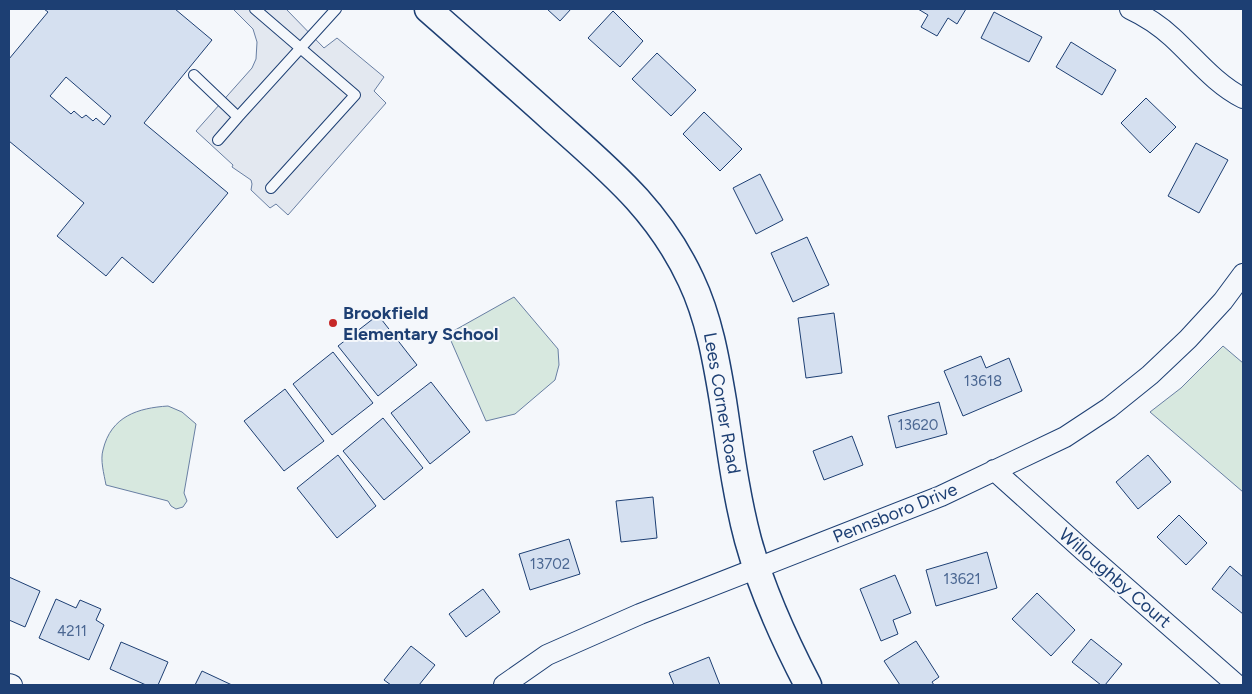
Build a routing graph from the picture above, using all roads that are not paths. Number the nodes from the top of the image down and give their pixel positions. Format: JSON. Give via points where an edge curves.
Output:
{"nodes":[{"id":1,"x":255,"y":9,"type":"edge"},
{"id":2,"x":336,"y":9,"type":"edge"},
{"id":3,"x":428,"y":9,"type":"edge"},
{"id":4,"x":1130,"y":9,"type":"edge"},
{"id":5,"x":300,"y":48,"type":"junction"},
{"id":6,"x":194,"y":75,"type":"dead end"},
{"id":7,"x":1243,"y":98,"type":"edge"},
{"id":8,"x":238,"y":117,"type":"junction"},
{"id":9,"x":218,"y":140,"type":"dead end"},
{"id":10,"x":271,"y":188,"type":"dead end"},
{"id":11,"x":1243,"y":274,"type":"edge"},
{"id":12,"x":994,"y":470,"type":"junction"},
{"id":13,"x":757,"y":569,"type":"junction"},
{"id":14,"x":9,"y":684,"type":"edge"},
{"id":15,"x":12,"y":685,"type":"edge"},
{"id":16,"x":504,"y":685,"type":"edge"},
{"id":17,"x":808,"y":685,"type":"edge"},
{"id":18,"x":1237,"y":685,"type":"edge"}],
"edges":[{"from":1,"to":5,"type":"lane"},
{"from":2,"to":5,"type":"lane"},
{"from":3,"to":13,"type":"street","name":"Lees Corner Road","via":[[633,193],[676,250],[693,282],[710,331],[744,520]]},
{"from":4,"to":7,"type":"street","via":[[1171,36],[1213,78]]},
{"from":5,"to":8,"type":"lane"},
{"from":5,"to":10,"type":"lane","via":[[355,95]]},
{"from":6,"to":8,"type":"lane"},
{"from":8,"to":9,"type":"lane"},
{"from":11,"to":12,"type":"street","name":"Pennsboro Drive","via":[[1188,339],[1116,402],[1065,437]]},
{"from":12,"to":13,"type":"street","name":"Pennsboro Drive","via":[[941,496]]},
{"from":12,"to":18,"type":"street","name":"Willoughby Court"},
{"from":13,"to":16,"type":"street","name":"Pennsboro Drive","via":[[640,614],[547,655]]},
{"from":13,"to":17,"type":"street","name":"Lees Corner Road","via":[[765,594]]},
{"from":14,"to":15,"type":"street"}]}
